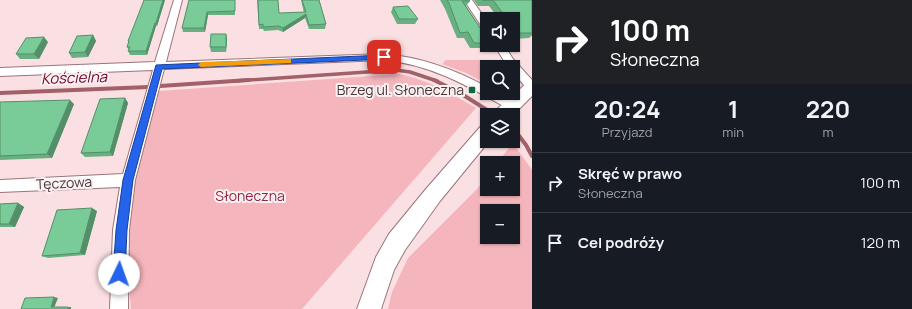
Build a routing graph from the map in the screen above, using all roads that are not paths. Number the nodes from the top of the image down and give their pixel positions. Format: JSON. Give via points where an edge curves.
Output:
{"nodes":[{"id":1,"x":178,"y":0,"type":"edge"},
{"id":2,"x":468,"y":0,"type":"edge"},
{"id":3,"x":480,"y":18,"type":"edge"},
{"id":4,"x":503,"y":52,"type":"edge"},
{"id":5,"x":159,"y":66,"type":"junction"},
{"id":6,"x":0,"y":72,"type":"edge"},
{"id":7,"x":532,"y":87,"type":"edge"},
{"id":8,"x":480,"y":88,"type":"edge"},
{"id":9,"x":495,"y":100,"type":"edge"},
{"id":10,"x":502,"y":108,"type":"edge"},
{"id":11,"x":508,"y":108,"type":"edge"},
{"id":12,"x":480,"y":139,"type":"edge"},
{"id":13,"x":128,"y":180,"type":"junction"},
{"id":14,"x":0,"y":186,"type":"edge"},
{"id":15,"x":118,"y":309,"type":"edge"},
{"id":16,"x":369,"y":309,"type":"edge"}],
"edges":[{"from":1,"to":5,"type":"street"},
{"from":2,"to":3,"type":"street"},
{"from":4,"to":7,"type":"street"},
{"from":5,"to":6,"type":"street"},
{"from":5,"to":8,"type":"street","via":[[402,58],[441,68]]},
{"from":5,"to":13,"type":"street"},
{"from":7,"to":11,"type":"street"},
{"from":9,"to":10,"type":"street"},
{"from":12,"to":16,"type":"street","via":[[397,242],[384,265]]},
{"from":13,"to":14,"type":"street","name":"Tęczowa"},
{"from":13,"to":15,"type":"street","via":[[121,230]]}]}
